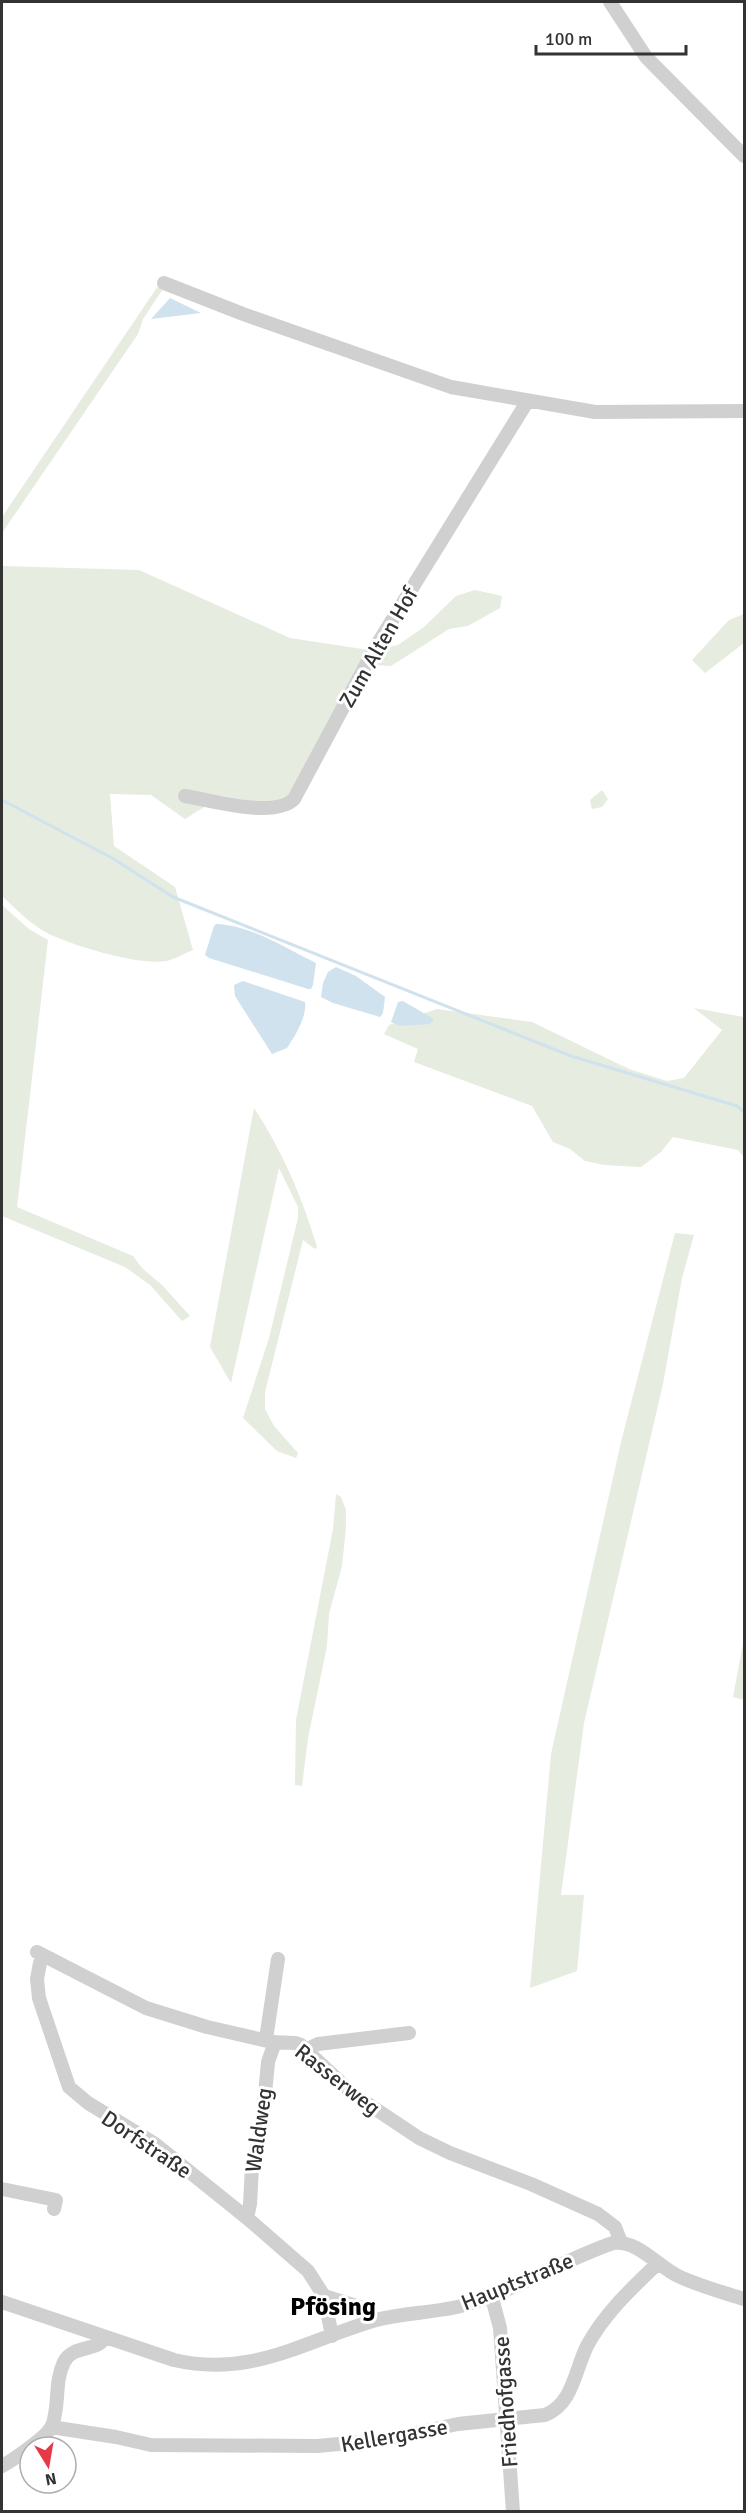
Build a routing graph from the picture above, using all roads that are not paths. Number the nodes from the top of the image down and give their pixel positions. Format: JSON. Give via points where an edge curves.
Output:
{"nodes":[{"id":1,"x":610,"y":2,"type":"edge"},
{"id":2,"x":744,"y":156,"type":"edge"},
{"id":3,"x":164,"y":283,"type":"dead end"},
{"id":4,"x":526,"y":402,"type":"junction"},
{"id":5,"x":744,"y":411,"type":"edge"},
{"id":6,"x":185,"y":796,"type":"dead end"},
{"id":7,"x":41,"y":1954,"type":"joint"},
{"id":8,"x":278,"y":1959,"type":"dead end"},
{"id":9,"x":409,"y":2034,"type":"dead end"},
{"id":10,"x":271,"y":2040,"type":"junction"},
{"id":11,"x":307,"y":2049,"type":"junction"},
{"id":12,"x":2,"y":2189,"type":"edge"},
{"id":13,"x":54,"y":2208,"type":"dead end"},
{"id":14,"x":247,"y":2218,"type":"junction"},
{"id":15,"x":621,"y":2242,"type":"junction"},
{"id":16,"x":657,"y":2264,"type":"junction"},
{"id":17,"x":491,"y":2294,"type":"junction"},
{"id":18,"x":324,"y":2295,"type":"junction"},
{"id":19,"x":744,"y":2299,"type":"edge"},
{"id":20,"x":2,"y":2302,"type":"edge"},
{"id":21,"x":376,"y":2320,"type":"junction"},
{"id":22,"x":333,"y":2336,"type":"junction"},
{"id":23,"x":105,"y":2337,"type":"junction"},
{"id":24,"x":507,"y":2417,"type":"junction"},
{"id":25,"x":51,"y":2427,"type":"junction"},
{"id":26,"x":2,"y":2466,"type":"edge"},
{"id":27,"x":513,"y":2511,"type":"edge"}],
"edges":[{"from":1,"to":2,"type":"street","via":[[646,57]]},
{"from":3,"to":4,"type":"street","via":[[451,387]]},
{"from":4,"to":5,"type":"street","via":[[595,412]]},
{"from":4,"to":6,"type":"street","name":"Zum Alten Hof","via":[[375,648],[294,799],[278,808]]},
{"from":7,"to":10,"type":"street","name":"Rasserweg","via":[[146,2008]]},
{"from":7,"to":14,"type":"street","name":"Dorfstraße","via":[[39,1998],[69,2087],[155,2144]]},
{"from":8,"to":10,"type":"street","name":"Waldweg"},
{"from":9,"to":11,"type":"street","via":[[318,2044]]},
{"from":10,"to":11,"type":"street","name":"Rasserweg"},
{"from":10,"to":14,"type":"street","name":"Waldweg"},
{"from":11,"to":15,"type":"street","name":"Rasserweg","via":[[353,2094],[419,2138],[598,2214],[615,2227]]},
{"from":12,"to":13,"type":"street","via":[[56,2200]]},
{"from":14,"to":18,"type":"street","name":"Dorfstraße","via":[[313,2276]]},
{"from":15,"to":16,"type":"street","via":[[636,2247]]},
{"from":15,"to":17,"type":"street","name":"Hauptstraße"},
{"from":16,"to":19,"type":"street","via":[[678,2276]]},
{"from":16,"to":24,"type":"street","name":"Kellergasse","via":[[603,2321],[560,2407],[545,2415]]},
{"from":17,"to":21,"type":"street","name":"Hauptstraße","via":[[457,2307]]},
{"from":17,"to":24,"type":"street","name":"Friedhofgasse","via":[[500,2328]]},
{"from":18,"to":21,"type":"street","via":[[366,2309]]},
{"from":18,"to":22,"type":"street","name":"Dorfstraße"},
{"from":20,"to":23,"type":"street","name":"Hauptstraße"},
{"from":21,"to":22,"type":"street","name":"Hauptstraße"},
{"from":22,"to":23,"type":"street","name":"Hauptstraße","via":[[265,2360],[234,2365],[181,2362]]},
{"from":23,"to":25,"type":"street","via":[[100,2344],[79,2349],[65,2360]]},
{"from":24,"to":25,"type":"street","name":"Kellergasse","via":[[384,2440],[299,2447],[151,2445]]},
{"from":24,"to":27,"type":"street","name":"Friedhofgasse"},
{"from":25,"to":26,"type":"street"}]}
